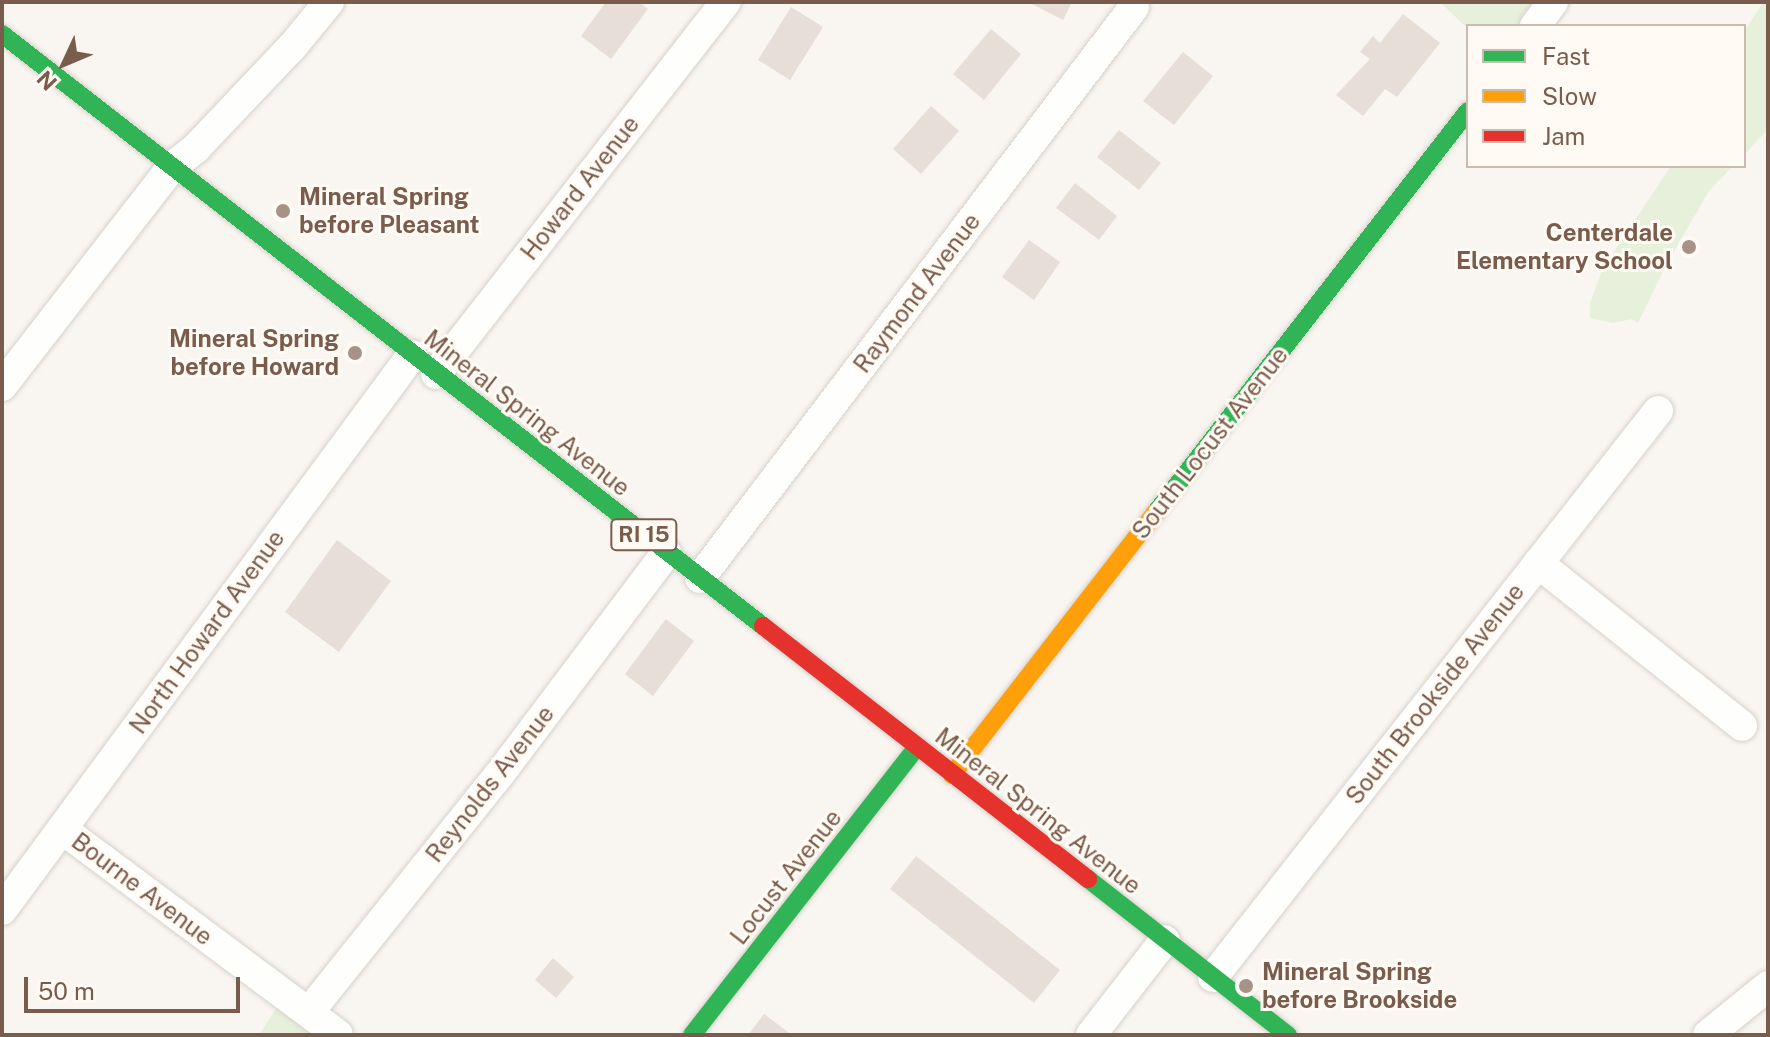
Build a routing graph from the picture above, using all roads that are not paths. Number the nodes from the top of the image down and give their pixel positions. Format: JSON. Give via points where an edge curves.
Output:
{"nodes":[{"id":1,"x":329,"y":2,"type":"edge"},
{"id":2,"x":726,"y":2,"type":"edge"},
{"id":3,"x":1553,"y":2,"type":"edge"},
{"id":4,"x":1134,"y":7,"type":"dead end"},
{"id":5,"x":1536,"y":24,"type":"edge"},
{"id":6,"x":2,"y":34,"type":"edge"},
{"id":7,"x":1466,"y":114,"type":"edge"},
{"id":8,"x":172,"y":167,"type":"junction"},
{"id":9,"x":412,"y":355,"type":"junction"},
{"id":10,"x":436,"y":374,"type":"junction"},
{"id":11,"x":2,"y":386,"type":"edge"},
{"id":12,"x":1658,"y":411,"type":"dead end"},
{"id":13,"x":666,"y":553,"type":"junction"},
{"id":14,"x":1538,"y":563,"type":"junction"},
{"id":15,"x":700,"y":578,"type":"junction"},
{"id":16,"x":1742,"y":726,"type":"dead end"},
{"id":17,"x":917,"y":747,"type":"junction"},
{"id":18,"x":952,"y":775,"type":"junction"},
{"id":19,"x":62,"y":829,"type":"junction"},
{"id":20,"x":2,"y":910,"type":"edge"},
{"id":21,"x":1165,"y":940,"type":"junction"},
{"id":22,"x":1213,"y":977,"type":"junction"},
{"id":23,"x":1768,"y":986,"type":"edge"},
{"id":24,"x":309,"y":1012,"type":"junction"},
{"id":25,"x":338,"y":1035,"type":"edge"},
{"id":26,"x":692,"y":1035,"type":"edge"},
{"id":27,"x":1091,"y":1035,"type":"edge"},
{"id":28,"x":1288,"y":1035,"type":"edge"},
{"id":29,"x":1708,"y":1035,"type":"edge"}],
"edges":[{"from":1,"to":8,"type":"street"},
{"from":2,"to":10,"type":"street","name":"Howard Avenue"},
{"from":3,"to":5,"type":"street"},
{"from":4,"to":15,"type":"street","name":"Raymond Avenue"},
{"from":6,"to":8,"type":"main road","name":"Mineral Spring Avenue","number":"RI 15"},
{"from":7,"to":18,"type":"main road","name":"South Locust Avenue"},
{"from":8,"to":9,"type":"main road","name":"Mineral Spring Avenue","number":"RI 15"},
{"from":8,"to":11,"type":"street"},
{"from":9,"to":10,"type":"main road","name":"Mineral Spring Avenue","number":"RI 15"},
{"from":9,"to":19,"type":"street","name":"North Howard Avenue"},
{"from":10,"to":13,"type":"main road","name":"Mineral Spring Avenue","number":"RI 15"},
{"from":12,"to":14,"type":"street","name":"South Brookside Avenue"},
{"from":13,"to":15,"type":"main road","name":"Mineral Spring Avenue","number":"RI 15"},
{"from":13,"to":24,"type":"street","name":"Reynolds Avenue","via":[[499,775]]},
{"from":14,"to":16,"type":"street"},
{"from":14,"to":22,"type":"street","name":"South Brookside Avenue"},
{"from":15,"to":17,"type":"main road","name":"Mineral Spring Avenue","number":"RI 15"},
{"from":17,"to":18,"type":"main road","name":"Mineral Spring Avenue","number":"RI 15"},
{"from":17,"to":26,"type":"main road","name":"Locust Avenue"},
{"from":18,"to":21,"type":"main road","name":"Mineral Spring Avenue","number":"RI 15"},
{"from":19,"to":20,"type":"street","name":"North Howard Avenue"},
{"from":19,"to":24,"type":"street","name":"Bourne Avenue"},
{"from":21,"to":22,"type":"main road","name":"Mineral Spring Avenue","number":"RI 15"},
{"from":21,"to":27,"type":"street"},
{"from":22,"to":28,"type":"main road","name":"Mineral Spring Avenue","number":"RI 15"},
{"from":23,"to":29,"type":"street"},
{"from":24,"to":25,"type":"street","name":"Bourne Avenue"}]}
